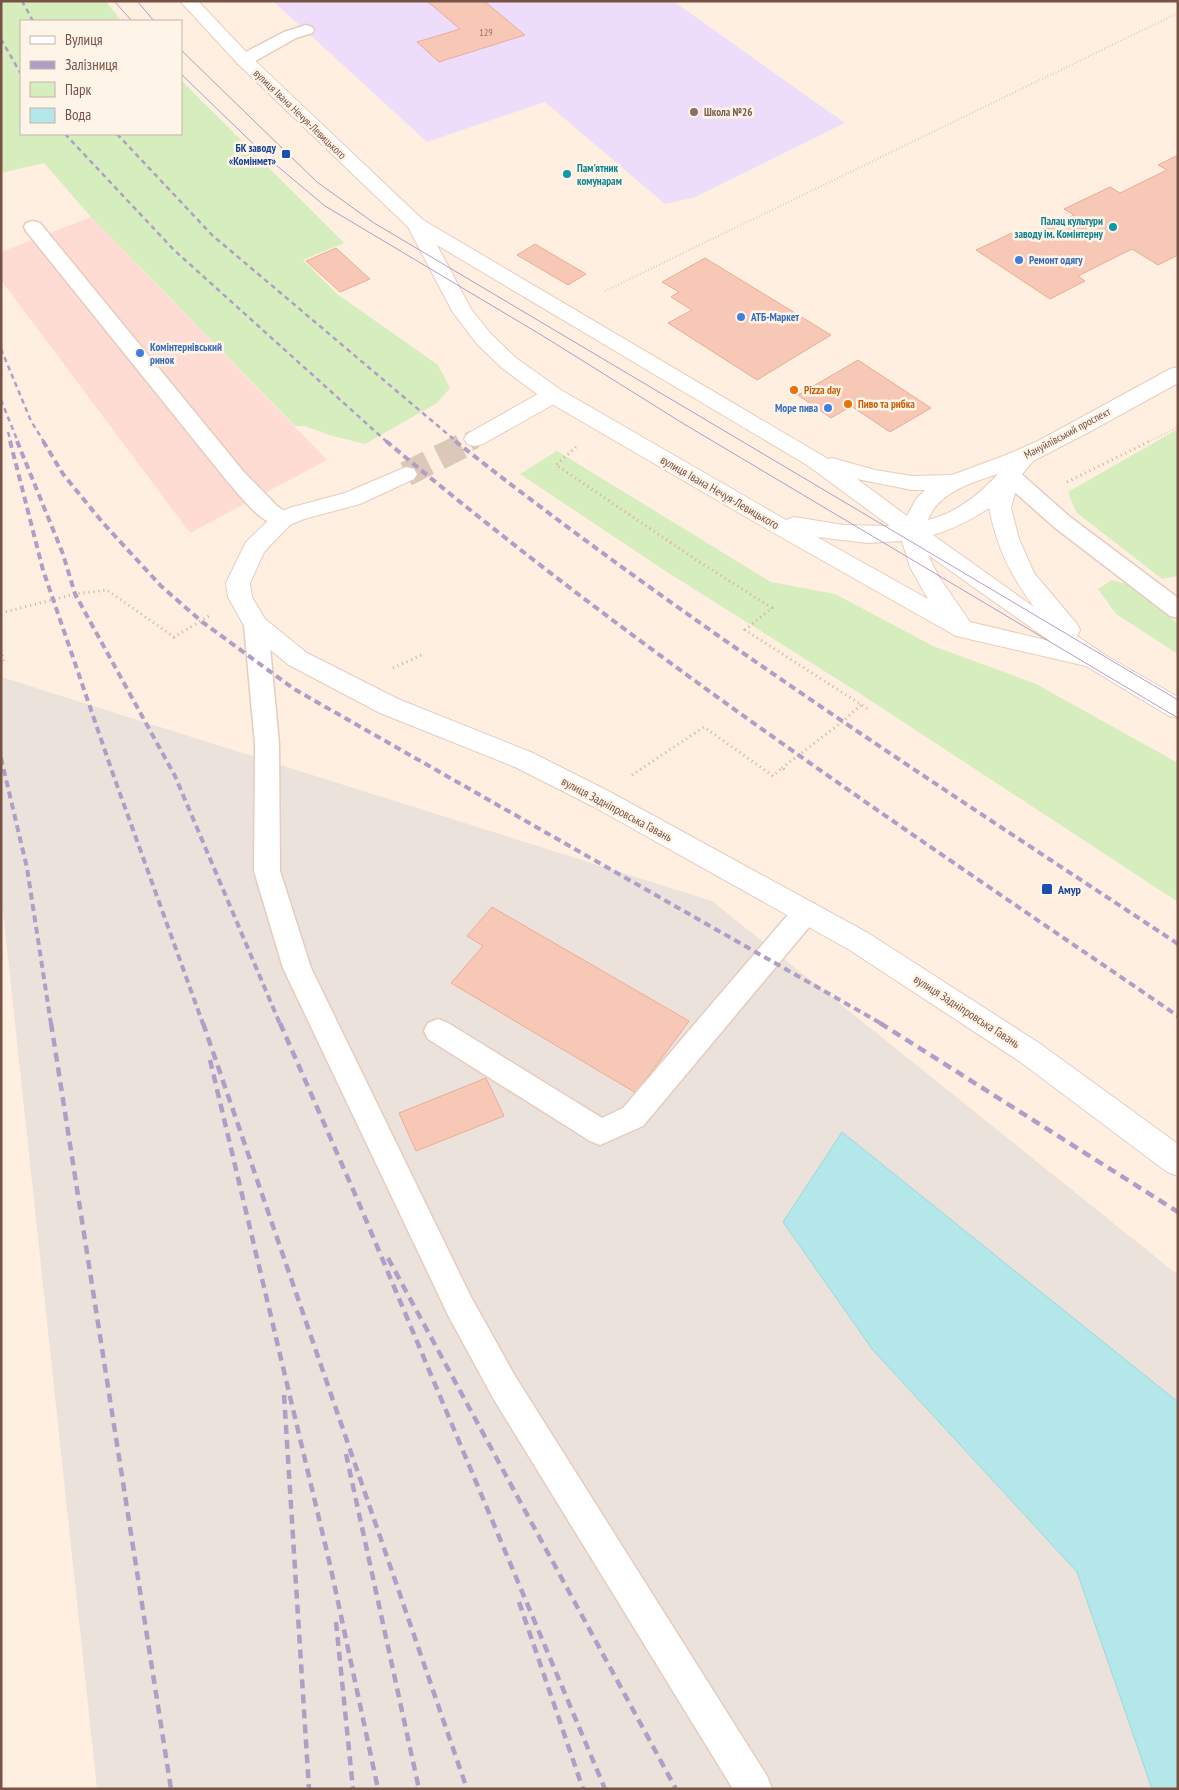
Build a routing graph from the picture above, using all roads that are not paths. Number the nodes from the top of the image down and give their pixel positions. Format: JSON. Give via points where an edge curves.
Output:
{"nodes":[{"id":1,"x":188,"y":1,"type":"edge"},
{"id":2,"x":306,"y":30,"type":"dead end"},
{"id":3,"x":244,"y":60,"type":"junction"},
{"id":4,"x":416,"y":224,"type":"junction"},
{"id":5,"x":33,"y":227,"type":"dead end"},
{"id":6,"x":1178,"y":374,"type":"edge"},
{"id":7,"x":553,"y":395,"type":"junction"},
{"id":8,"x":475,"y":439,"type":"tunnel mouth"},
{"id":9,"x":1026,"y":455,"type":"junction"},
{"id":10,"x":815,"y":460,"type":"junction"},
{"id":11,"x":406,"y":474,"type":"tunnel mouth"},
{"id":12,"x":1010,"y":475,"type":"junction"},
{"id":13,"x":953,"y":482,"type":"junction"},
{"id":14,"x":282,"y":520,"type":"junction"},
{"id":15,"x":768,"y":520,"type":"junction"},
{"id":16,"x":913,"y":533,"type":"junction"},
{"id":17,"x":1173,"y":603,"type":"edge"},
{"id":18,"x":256,"y":625,"type":"junction"},
{"id":19,"x":965,"y":630,"type":"junction"},
{"id":20,"x":1096,"y":661,"type":"junction"},
{"id":21,"x":1178,"y":709,"type":"edge"},
{"id":22,"x":806,"y":912,"type":"junction"},
{"id":23,"x":438,"y":1031,"type":"dead end"},
{"id":24,"x":1178,"y":1162,"type":"edge"},
{"id":25,"x":754,"y":1789,"type":"edge"}],
"edges":[{"from":1,"to":3,"type":"main road","name":"вулиця Івана Нечуя-Левицького"},
{"from":2,"to":3,"type":"lane"},
{"from":3,"to":4,"type":"main road","name":"вулиця Івана Нечуя-Левицького"},
{"from":4,"to":7,"type":"main road","name":"вулиця Івана Нечуя-Левицького","via":[[462,311],[484,339],[509,363]]},
{"from":4,"to":10,"type":"main road","name":"вулиця Івана Нечуя-Левицького"},
{"from":5,"to":14,"type":"lane","via":[[235,476]]},
{"from":6,"to":9,"type":"main road","name":"Мануйлівський проспект"},
{"from":7,"to":8,"type":"main road"},
{"from":7,"to":15,"type":"main road","name":"вулиця Івана Нечуя-Левицького"},
{"from":9,"to":12,"type":"main road"},
{"from":9,"to":13,"type":"main road","name":"Мануйлівський проспект"},
{"from":10,"to":13,"type":"main road","via":[[875,477],[912,482]]},
{"from":10,"to":16,"type":"main road","name":"вулиця Івана Нечуя-Левицького"},
{"from":11,"to":14,"type":"main road","via":[[352,499],[297,512]]},
{"from":12,"to":16,"type":"main road","via":[[966,513]]},
{"from":12,"to":17,"type":"lane","via":[[1062,522]]},
{"from":12,"to":20,"type":"main road","via":[[1000,508],[1010,546],[1024,576]]},
{"from":13,"to":16,"type":"main road","via":[[926,501]]},
{"from":14,"to":18,"type":"main road","name":"вулиця Задніпровська Гавань","via":[[254,548],[238,583],[240,597]]},
{"from":15,"to":16,"type":"main road","via":[[824,532],[873,536]]},
{"from":15,"to":19,"type":"main road","name":"вулиця Івана Нечуя-Левицького"},
{"from":16,"to":19,"type":"main road","via":[[920,564]]},
{"from":16,"to":20,"type":"main road","name":"вулиця Івана Нечуя-Левицького"},
{"from":18,"to":22,"type":"main road","name":"вулиця Задніпровська Гавань","via":[[298,659],[328,675],[389,706],[532,764],[604,800]]},
{"from":18,"to":25,"type":"lane","via":[[268,744],[267,871],[297,968],[460,1308],[504,1387]]},
{"from":19,"to":20,"type":"main road","name":"вулиця Івана Нечуя-Левицького"},
{"from":20,"to":21,"type":"main road","name":"вулиця Івана Нечуя-Левицького"},
{"from":22,"to":23,"type":"lane","via":[[633,1117],[600,1132]]},
{"from":22,"to":24,"type":"main road","name":"вулиця Задніпровська Гавань","via":[[858,941],[1029,1052]]}]}
